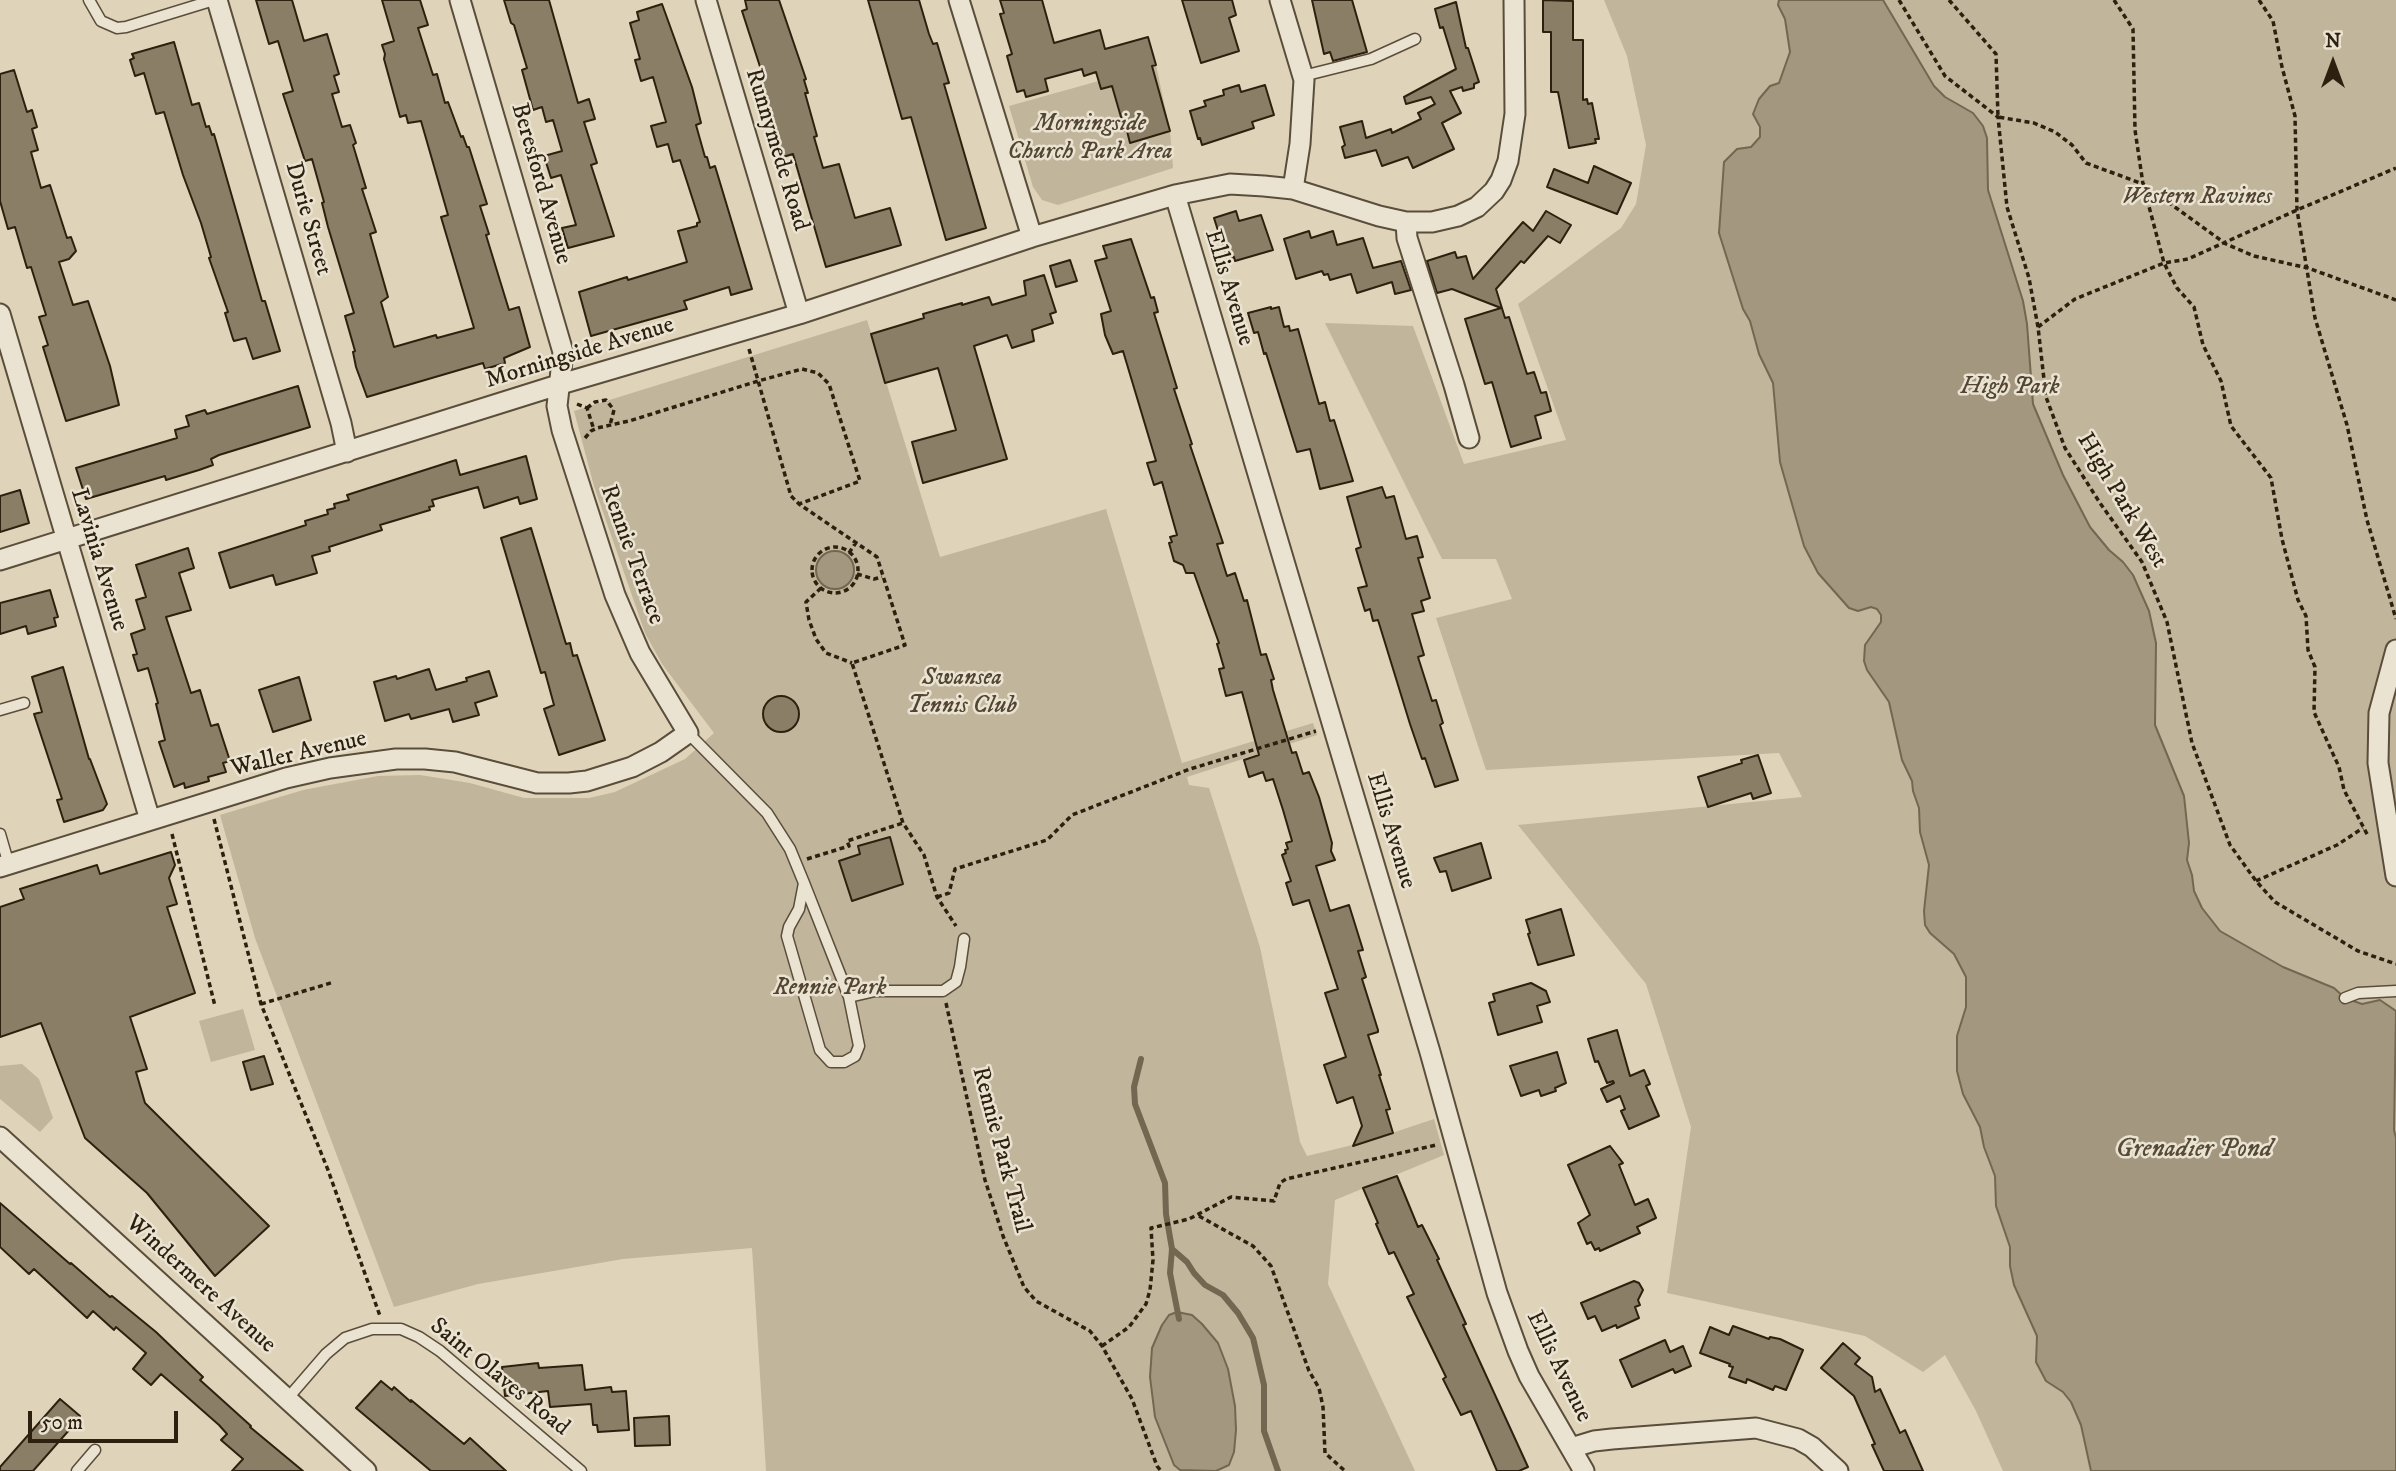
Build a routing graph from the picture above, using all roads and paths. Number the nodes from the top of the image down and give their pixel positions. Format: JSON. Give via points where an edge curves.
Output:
{"nodes":[{"id":1,"x":89,"y":0,"type":"edge"},
{"id":2,"x":216,"y":0,"type":"edge"},
{"id":3,"x":460,"y":0,"type":"edge"},
{"id":4,"x":706,"y":0,"type":"edge"},
{"id":5,"x":959,"y":0,"type":"edge"},
{"id":6,"x":1280,"y":0,"type":"edge"},
{"id":7,"x":1514,"y":0,"type":"edge"},
{"id":8,"x":1899,"y":0,"type":"edge"},
{"id":9,"x":1949,"y":0,"type":"edge"},
{"id":10,"x":2114,"y":0,"type":"edge"},
{"id":11,"x":2259,"y":0,"type":"edge"},
{"id":12,"x":1415,"y":39,"type":"dead end"},
{"id":13,"x":1303,"y":76,"type":"junction"},
{"id":14,"x":1998,"y":117,"type":"junction"},
{"id":15,"x":2396,"y":168,"type":"edge"},
{"id":16,"x":2143,"y":184,"type":"junction"},
{"id":17,"x":1293,"y":189,"type":"junction"},
{"id":18,"x":1174,"y":195,"type":"junction"},
{"id":19,"x":2297,"y":210,"type":"junction"},
{"id":20,"x":1406,"y":222,"type":"junction"},
{"id":21,"x":1032,"y":237,"type":"junction"},
{"id":22,"x":2226,"y":244,"type":"junction"},
{"id":23,"x":2164,"y":263,"type":"junction"},
{"id":24,"x":2308,"y":268,"type":"junction"},
{"id":25,"x":2396,"y":300,"type":"edge"},
{"id":26,"x":0,"y":314,"type":"edge"},
{"id":27,"x":799,"y":314,"type":"junction"},
{"id":28,"x":2038,"y":327,"type":"junction"},
{"id":29,"x":747,"y":344,"type":"dead end"},
{"id":30,"x":758,"y":381,"type":"junction"},
{"id":31,"x":561,"y":384,"type":"junction"},
{"id":32,"x":572,"y":402,"type":"dead end"},
{"id":33,"x":587,"y":408,"type":"junction"},
{"id":34,"x":610,"y":425,"type":"junction"},
{"id":35,"x":594,"y":430,"type":"junction"},
{"id":36,"x":1469,"y":438,"type":"dead end"},
{"id":37,"x":580,"y":444,"type":"dead end"},
{"id":38,"x":346,"y":452,"type":"junction"},
{"id":39,"x":799,"y":504,"type":"junction"},
{"id":40,"x":66,"y":538,"type":"junction"},
{"id":41,"x":857,"y":541,"type":"junction"},
{"id":42,"x":849,"y":552,"type":"junction"},
{"id":43,"x":0,"y":560,"type":"edge"},
{"id":44,"x":857,"y":574,"type":"junction"},
{"id":45,"x":882,"y":577,"type":"junction"},
{"id":46,"x":821,"y":588,"type":"junction"},
{"id":47,"x":2396,"y":619,"type":"edge"},
{"id":48,"x":2396,"y":650,"type":"edge"},
{"id":49,"x":852,"y":663,"type":"junction"},
{"id":50,"x":24,"y":703,"type":"dead end"},
{"id":51,"x":0,"y":710,"type":"edge"},
{"id":52,"x":1315,"y":731,"type":"dead end"},
{"id":53,"x":688,"y":733,"type":"junction"},
{"id":54,"x":210,"y":803,"type":"junction"},
{"id":55,"x":150,"y":820,"type":"junction"},
{"id":56,"x":903,"y":823,"type":"junction"},
{"id":57,"x":171,"y":828,"type":"dead end"},
{"id":58,"x":2363,"y":828,"type":"junction"},
{"id":59,"x":0,"y":834,"type":"edge"},
{"id":60,"x":2369,"y":837,"type":"dead end"},
{"id":61,"x":795,"y":863,"type":"junction"},
{"id":62,"x":4,"y":866,"type":"edge"},
{"id":63,"x":2396,"y":876,"type":"edge"},
{"id":64,"x":2256,"y":881,"type":"junction"},
{"id":65,"x":804,"y":883,"type":"junction"},
{"id":66,"x":937,"y":897,"type":"junction"},
{"id":67,"x":964,"y":939,"type":"joint"},
{"id":68,"x":2396,"y":964,"type":"edge"},
{"id":69,"x":334,"y":982,"type":"dead end"},
{"id":70,"x":943,"y":991,"type":"junction"},
{"id":71,"x":2396,"y":991,"type":"edge"},
{"id":72,"x":849,"y":997,"type":"junction"},
{"id":73,"x":2345,"y":998,"type":"dead end"},
{"id":74,"x":261,"y":1004,"type":"junction"},
{"id":75,"x":215,"y":1006,"type":"dead end"},
{"id":76,"x":0,"y":1137,"type":"edge"},
{"id":77,"x":1439,"y":1145,"type":"dead end"},
{"id":78,"x":1198,"y":1216,"type":"junction"},
{"id":79,"x":384,"y":1328,"type":"junction"},
{"id":80,"x":1102,"y":1346,"type":"junction"},
{"id":81,"x":288,"y":1398,"type":"junction"},
{"id":82,"x":1571,"y":1448,"type":"junction"},
{"id":83,"x":95,"y":1450,"type":"dead end"},
{"id":84,"x":77,"y":1471,"type":"edge"},
{"id":85,"x":366,"y":1471,"type":"edge"},
{"id":86,"x":581,"y":1471,"type":"edge"},
{"id":87,"x":1161,"y":1471,"type":"edge"},
{"id":88,"x":1345,"y":1471,"type":"edge"},
{"id":89,"x":1584,"y":1471,"type":"edge"},
{"id":90,"x":1838,"y":1471,"type":"edge"}],
"edges":[{"from":1,"to":2,"type":"lane","via":[[101,21],[117,28]]},
{"from":2,"to":38,"type":"street","name":"Durie Street"},
{"from":3,"to":31,"type":"street","name":"Beresford Avenue","via":[[564,352]]},
{"from":4,"to":27,"type":"street","name":"Runnymede Road"},
{"from":5,"to":21,"type":"street"},
{"from":6,"to":13,"type":"street"},
{"from":7,"to":20,"type":"street","name":"Morningside Avenue","via":[[1515,114],[1501,180],[1485,200],[1458,216]]},
{"from":8,"to":14,"type":"path","via":[[1945,76]]},
{"from":9,"to":14,"type":"path","name":"High Park West","via":[[1996,54]]},
{"from":10,"to":16,"type":"path","via":[[2133,29],[2135,130]]},
{"from":11,"to":19,"type":"path","via":[[2273,21],[2295,116]]},
{"from":12,"to":13,"type":"lane","via":[[1371,59]]},
{"from":13,"to":17,"type":"street"},
{"from":14,"to":16,"type":"path","via":[[2034,123],[2054,132],[2086,163]]},
{"from":14,"to":28,"type":"path","name":"High Park West","via":[[2007,207],[2029,278]]},
{"from":15,"to":19,"type":"path"},
{"from":16,"to":22,"type":"path"},
{"from":16,"to":23,"type":"path"},
{"from":17,"to":18,"type":"street","name":"Morningside Avenue","via":[[1230,184]]},
{"from":17,"to":20,"type":"street","name":"Morningside Avenue"},
{"from":18,"to":21,"type":"street","name":"Morningside Avenue"},
{"from":18,"to":82,"type":"street","name":"Ellis Avenue","via":[[1430,1052],[1497,1293],[1524,1364]]},
{"from":19,"to":22,"type":"path"},
{"from":19,"to":24,"type":"path"},
{"from":20,"to":36,"type":"street","via":[[1407,238]]},
{"from":21,"to":27,"type":"street","name":"Morningside Avenue"},
{"from":22,"to":23,"type":"path"},
{"from":22,"to":24,"type":"path","via":[[2254,256]]},
{"from":23,"to":28,"type":"path","via":[[2076,299]]},
{"from":23,"to":58,"type":"path","via":[[2194,307],[2203,345],[2221,381],[2231,426],[2271,478],[2282,539],[2306,616],[2308,650],[2315,667],[2314,712]]},
{"from":24,"to":25,"type":"path"},
{"from":24,"to":47,"type":"path","via":[[2315,318]]},
{"from":26,"to":40,"type":"street","name":"Lavinia Avenue"},
{"from":27,"to":31,"type":"street","name":"Morningside Avenue"},
{"from":28,"to":64,"type":"path","name":"High Park West","via":[[2046,397],[2066,448],[2142,562],[2167,622],[2193,743],[2230,845]]},
{"from":29,"to":30,"type":"path"},
{"from":30,"to":34,"type":"path"},
{"from":30,"to":39,"type":"path","via":[[791,496]]},
{"from":30,"to":39,"type":"path","via":[[802,369],[818,373],[829,384],[860,481]]},
{"from":31,"to":38,"type":"street","name":"Morningside Avenue"},
{"from":31,"to":53,"type":"street","name":"Rennie Terrace","via":[[557,406],[562,430],[615,595],[640,653]]},
{"from":32,"to":33,"type":"path"},
{"from":33,"to":34,"type":"path","via":[[606,400],[614,410]]},
{"from":33,"to":35,"type":"path"},
{"from":34,"to":35,"type":"path"},
{"from":35,"to":37,"type":"path"},
{"from":38,"to":40,"type":"street","name":"Morningside Avenue"},
{"from":39,"to":41,"type":"path"},
{"from":40,"to":43,"type":"street","name":"Morningside Avenue"},
{"from":40,"to":55,"type":"street","name":"Lavinia Avenue"},
{"from":41,"to":42,"type":"path"},
{"from":41,"to":45,"type":"path","via":[[877,556]]},
{"from":42,"to":44,"type":"path","via":[[856,561]]},
{"from":42,"to":46,"type":"path","via":[[835,548],[818,555],[812,571]]},
{"from":44,"to":45,"type":"path"},
{"from":44,"to":46,"type":"path","via":[[844,591],[831,593]]},
{"from":45,"to":49,"type":"path","via":[[905,645]]},
{"from":46,"to":49,"type":"path","via":[[806,602],[816,639],[826,653]]},
{"from":48,"to":63,"type":"street","via":[[2379,713],[2378,763]]},
{"from":49,"to":56,"type":"path"},
{"from":50,"to":51,"type":"lane"},
{"from":52,"to":66,"type":"path","via":[[1190,769],[1072,815],[1047,840],[955,869],[949,893]]},
{"from":53,"to":54,"type":"street","name":"Waller Avenue","via":[[632,767],[587,781],[537,783],[455,762],[396,759],[308,773]]},
{"from":53,"to":61,"type":"lane","via":[[767,813]]},
{"from":54,"to":55,"type":"street","name":"Waller Avenue"},
{"from":54,"to":74,"type":"path"},
{"from":55,"to":62,"type":"street","name":"Waller Avenue"},
{"from":56,"to":61,"type":"path"},
{"from":56,"to":66,"type":"path","via":[[924,856]]},
{"from":57,"to":75,"type":"path"},
{"from":58,"to":60,"type":"path"},
{"from":58,"to":64,"type":"path","via":[[2337,845]]},
{"from":59,"to":62,"type":"lane"},
{"from":61,"to":65,"type":"lane"},
{"from":64,"to":68,"type":"path","name":"High Park West","via":[[2276,902],[2358,951]]},
{"from":65,"to":72,"type":"lane"},
{"from":65,"to":72,"type":"lane","via":[[787,936],[820,1050],[831,1062],[855,1056],[859,1045]]},
{"from":66,"to":67,"type":"path"},
{"from":67,"to":70,"type":"lane","via":[[956,982]]},
{"from":69,"to":74,"type":"path"},
{"from":70,"to":72,"type":"lane","via":[[875,991]]},
{"from":70,"to":80,"type":"path","name":"Rennie Park Trail","via":[[985,1180],[1024,1287],[1036,1301],[1090,1331]]},
{"from":71,"to":73,"type":"lane"},
{"from":74,"to":79,"type":"path","via":[[328,1170]]},
{"from":76,"to":81,"type":"street","name":"Windermere Avenue"},
{"from":77,"to":78,"type":"path","via":[[1286,1179],[1274,1201],[1231,1197]]},
{"from":78,"to":80,"type":"path","via":[[1153,1227],[1149,1232],[1153,1260],[1146,1304],[1129,1327]]},
{"from":78,"to":88,"type":"path","via":[[1253,1246],[1271,1266],[1319,1388],[1325,1453]]},
{"from":79,"to":81,"type":"lane","name":"Saint Olaves Road","via":[[345,1338]]},
{"from":79,"to":86,"type":"lane","name":"Saint Olaves Road","via":[[401,1329],[440,1351]]},
{"from":80,"to":87,"type":"path","name":"Rennie Park Trail","via":[[1132,1399]]},
{"from":81,"to":85,"type":"street","name":"Windermere Avenue"},
{"from":82,"to":89,"type":"street","name":"Ellis Avenue"},
{"from":82,"to":90,"type":"street","via":[[1603,1440],[1756,1427],[1798,1439]]},
{"from":83,"to":84,"type":"lane"}]}
